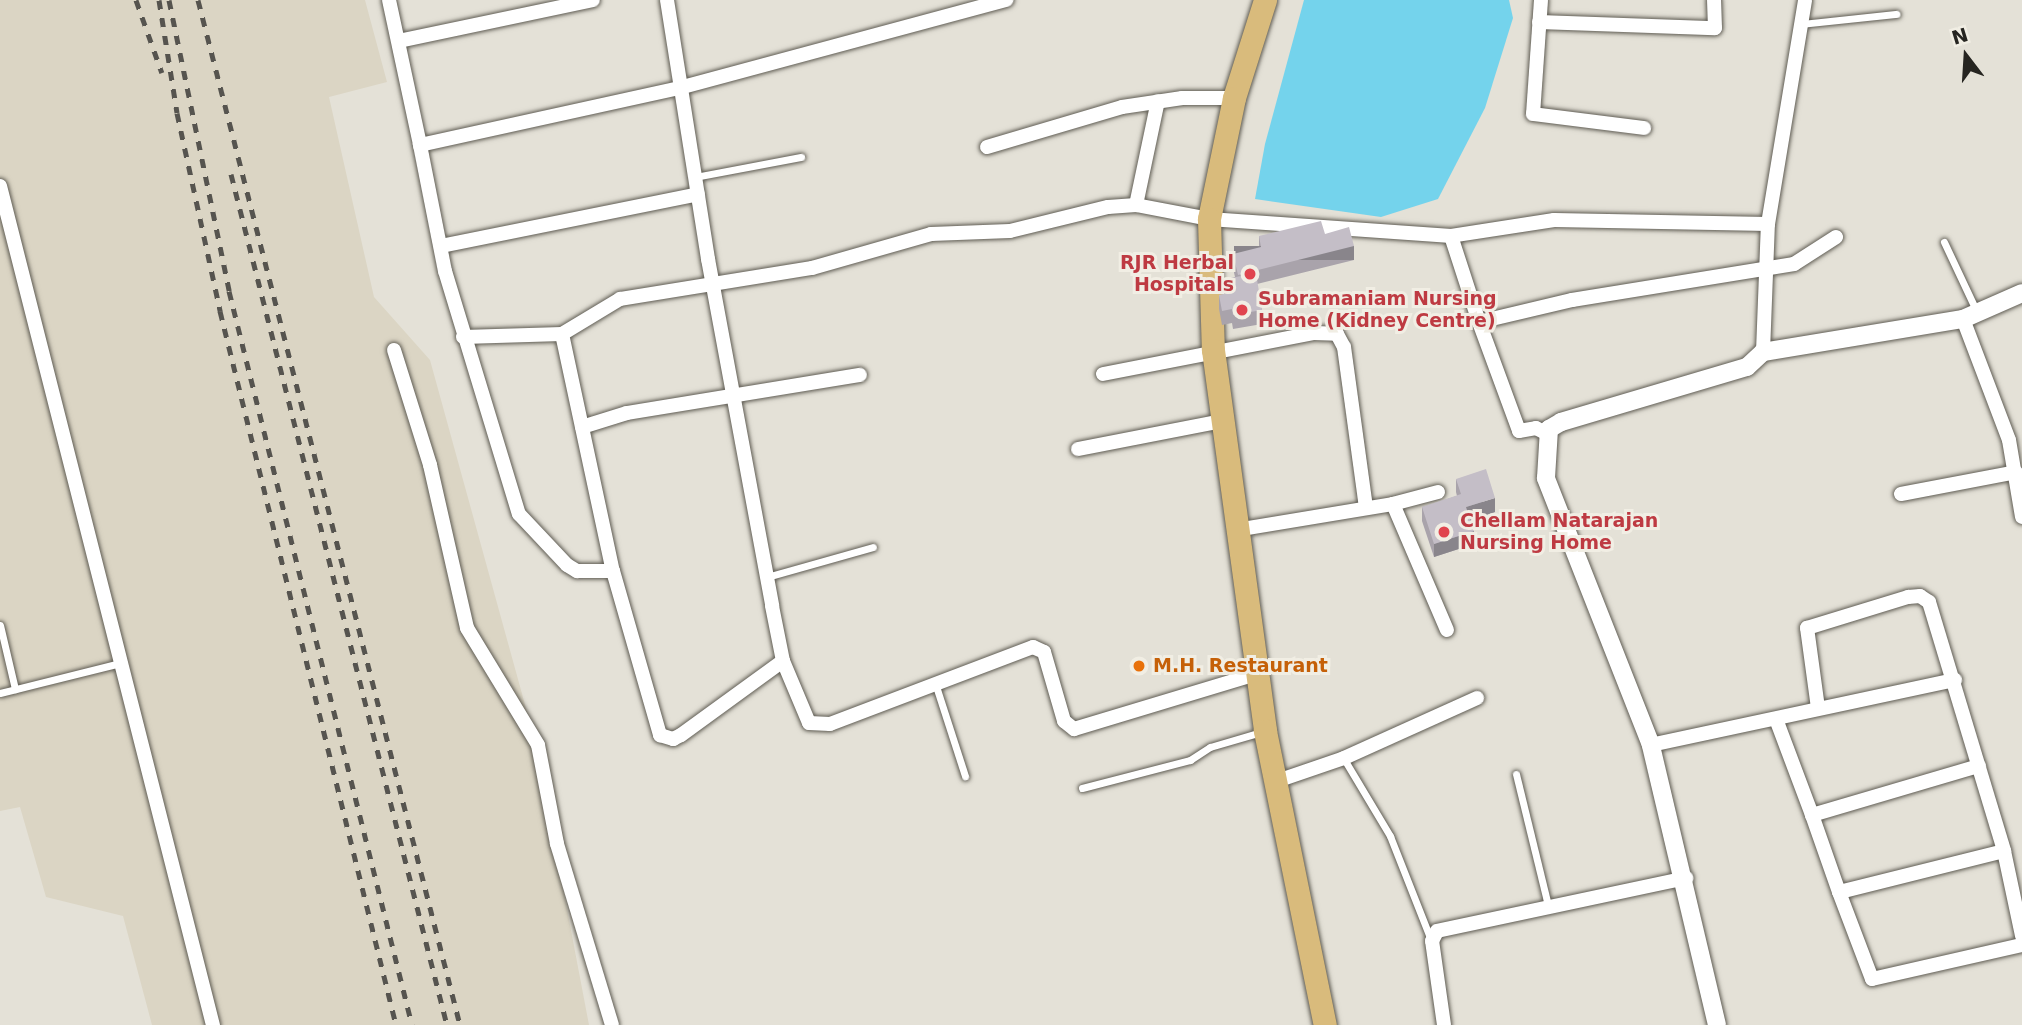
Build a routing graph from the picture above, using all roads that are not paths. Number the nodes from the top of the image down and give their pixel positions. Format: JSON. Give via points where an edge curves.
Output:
{"nodes":[{"id":1,"x":389,"y":0,"type":"edge"},
{"id":2,"x":593,"y":0,"type":"edge"},
{"id":3,"x":667,"y":0,"type":"edge"},
{"id":4,"x":1006,"y":0,"type":"edge"},
{"id":5,"x":1265,"y":0,"type":"edge"},
{"id":6,"x":1541,"y":0,"type":"edge"},
{"id":7,"x":1714,"y":0,"type":"edge"},
{"id":8,"x":1805,"y":0,"type":"edge"},
{"id":9,"x":1896,"y":14,"type":"dead end"},
{"id":10,"x":1539,"y":22,"type":"junction"},
{"id":11,"x":1800,"y":24,"type":"junction"},
{"id":12,"x":399,"y":41,"type":"junction"},
{"id":13,"x":683,"y":87,"type":"junction"},
{"id":14,"x":1234,"y":98,"type":"junction"},
{"id":15,"x":1157,"y":101,"type":"junction"},
{"id":16,"x":1644,"y":128,"type":"dead end"},
{"id":17,"x":419,"y":145,"type":"junction"},
{"id":18,"x":987,"y":147,"type":"dead end"},
{"id":19,"x":801,"y":157,"type":"dead end"},
{"id":20,"x":695,"y":177,"type":"junction"},
{"id":21,"x":0,"y":186,"type":"edge"},
{"id":22,"x":698,"y":194,"type":"junction"},
{"id":23,"x":1136,"y":205,"type":"junction"},
{"id":24,"x":1209,"y":219,"type":"junction"},
{"id":25,"x":1768,"y":224,"type":"junction"},
{"id":26,"x":1451,"y":236,"type":"junction"},
{"id":27,"x":1836,"y":237,"type":"dead end"},
{"id":28,"x":1944,"y":242,"type":"dead end"},
{"id":29,"x":441,"y":246,"type":"junction"},
{"id":30,"x":1768,"y":268,"type":"junction"},
{"id":31,"x":712,"y":282,"type":"junction"},
{"id":32,"x":2022,"y":293,"type":"edge"},
{"id":33,"x":1970,"y":316,"type":"junction"},
{"id":34,"x":1479,"y":322,"type":"junction"},
{"id":35,"x":562,"y":334,"type":"junction"},
{"id":36,"x":463,"y":337,"type":"junction"},
{"id":37,"x":394,"y":350,"type":"dead end"},
{"id":38,"x":1213,"y":350,"type":"junction"},
{"id":39,"x":1763,"y":352,"type":"junction"},
{"id":40,"x":1103,"y":374,"type":"dead end"},
{"id":41,"x":860,"y":375,"type":"dead end"},
{"id":42,"x":735,"y":397,"type":"junction"},
{"id":43,"x":1222,"y":421,"type":"junction"},
{"id":44,"x":582,"y":427,"type":"junction"},
{"id":45,"x":1548,"y":434,"type":"junction"},
{"id":46,"x":1078,"y":449,"type":"dead end"},
{"id":47,"x":2016,"y":472,"type":"junction"},
{"id":48,"x":1438,"y":492,"type":"dead end"},
{"id":49,"x":1902,"y":494,"type":"dead end"},
{"id":50,"x":1393,"y":504,"type":"junction"},
{"id":51,"x":1366,"y":507,"type":"junction"},
{"id":52,"x":2022,"y":517,"type":"edge"},
{"id":53,"x":1236,"y":530,"type":"junction"},
{"id":54,"x":873,"y":547,"type":"dead end"},
{"id":55,"x":612,"y":571,"type":"junction"},
{"id":56,"x":767,"y":577,"type":"junction"},
{"id":57,"x":0,"y":625,"type":"edge"},
{"id":58,"x":1447,"y":630,"type":"dead end"},
{"id":59,"x":783,"y":661,"type":"junction"},
{"id":60,"x":120,"y":663,"type":"junction"},
{"id":61,"x":1256,"y":674,"type":"junction"},
{"id":62,"x":1955,"y":680,"type":"junction"},
{"id":63,"x":935,"y":682,"type":"junction"},
{"id":64,"x":15,"y":689,"type":"junction"},
{"id":65,"x":0,"y":693,"type":"edge"},
{"id":66,"x":1477,"y":698,"type":"dead end"},
{"id":67,"x":1818,"y":708,"type":"junction"},
{"id":68,"x":1776,"y":719,"type":"junction"},
{"id":69,"x":1265,"y":731,"type":"junction"},
{"id":70,"x":1651,"y":745,"type":"junction"},
{"id":71,"x":1344,"y":758,"type":"junction"},
{"id":72,"x":1979,"y":766,"type":"junction"},
{"id":73,"x":1517,"y":774,"type":"dead end"},
{"id":74,"x":965,"y":776,"type":"dead end"},
{"id":75,"x":1278,"y":781,"type":"junction"},
{"id":76,"x":1082,"y":788,"type":"dead end"},
{"id":77,"x":1812,"y":815,"type":"junction"},
{"id":78,"x":2004,"y":851,"type":"junction"},
{"id":79,"x":1686,"y":878,"type":"junction"},
{"id":80,"x":1839,"y":892,"type":"junction"},
{"id":81,"x":1548,"y":905,"type":"junction"},
{"id":82,"x":2022,"y":936,"type":"edge"},
{"id":83,"x":1432,"y":941,"type":"junction"},
{"id":84,"x":2022,"y":945,"type":"edge"},
{"id":85,"x":213,"y":1025,"type":"edge"},
{"id":86,"x":612,"y":1025,"type":"edge"},
{"id":87,"x":1325,"y":1025,"type":"edge"},
{"id":88,"x":1444,"y":1025,"type":"edge"},
{"id":89,"x":1717,"y":1025,"type":"edge"}],
"edges":[{"from":1,"to":12,"type":"street"},
{"from":2,"to":12,"type":"street"},
{"from":3,"to":13,"type":"street"},
{"from":4,"to":13,"type":"street"},
{"from":5,"to":14,"type":"main road"},
{"from":6,"to":10,"type":"street"},
{"from":7,"to":10,"type":"street","via":[[1715,28]]},
{"from":8,"to":11,"type":"street"},
{"from":9,"to":11,"type":"lane"},
{"from":10,"to":16,"type":"street","via":[[1533,114]]},
{"from":11,"to":25,"type":"street"},
{"from":12,"to":17,"type":"street"},
{"from":13,"to":17,"type":"street"},
{"from":13,"to":20,"type":"street"},
{"from":14,"to":15,"type":"street"},
{"from":14,"to":24,"type":"main road"},
{"from":15,"to":18,"type":"street"},
{"from":15,"to":23,"type":"street"},
{"from":17,"to":29,"type":"street"},
{"from":19,"to":20,"type":"lane"},
{"from":20,"to":22,"type":"street"},
{"from":21,"to":60,"type":"street"},
{"from":22,"to":29,"type":"street"},
{"from":22,"to":31,"type":"street"},
{"from":23,"to":24,"type":"street"},
{"from":23,"to":31,"type":"street","via":[[1010,230],[931,234],[812,268]]},
{"from":24,"to":26,"type":"street"},
{"from":24,"to":38,"type":"main road"},
{"from":25,"to":26,"type":"street","via":[[1554,220]]},
{"from":25,"to":30,"type":"street"},
{"from":26,"to":34,"type":"street"},
{"from":27,"to":30,"type":"street","via":[[1805,260]]},
{"from":28,"to":33,"type":"lane"},
{"from":29,"to":36,"type":"street"},
{"from":30,"to":34,"type":"street","via":[[1572,300]]},
{"from":30,"to":39,"type":"street"},
{"from":31,"to":35,"type":"street","via":[[620,299]]},
{"from":31,"to":42,"type":"street"},
{"from":32,"to":33,"type":"street"},
{"from":33,"to":39,"type":"street"},
{"from":33,"to":47,"type":"street"},
{"from":34,"to":45,"type":"street","via":[[1519,431],[1536,428]]},
{"from":35,"to":36,"type":"street"},
{"from":35,"to":44,"type":"street"},
{"from":36,"to":55,"type":"street","via":[[519,514],[576,571]]},
{"from":37,"to":86,"type":"street","via":[[430,465],[467,628],[538,745],[558,844]]},
{"from":38,"to":40,"type":"street"},
{"from":38,"to":43,"type":"main road"},
{"from":38,"to":51,"type":"street","via":[[1329,331],[1341,338]]},
{"from":39,"to":45,"type":"street","via":[[1747,366],[1561,422]]},
{"from":41,"to":42,"type":"street"},
{"from":42,"to":44,"type":"street","via":[[627,413]]},
{"from":42,"to":56,"type":"street"},
{"from":43,"to":46,"type":"street"},
{"from":43,"to":53,"type":"main road"},
{"from":44,"to":55,"type":"street"},
{"from":45,"to":70,"type":"street","via":[[1546,478]]},
{"from":47,"to":49,"type":"street"},
{"from":47,"to":52,"type":"street"},
{"from":48,"to":50,"type":"street"},
{"from":50,"to":51,"type":"street"},
{"from":50,"to":58,"type":"street"},
{"from":51,"to":53,"type":"street"},
{"from":53,"to":61,"type":"main road"},
{"from":54,"to":56,"type":"lane"},
{"from":55,"to":59,"type":"street","via":[[655,727],[665,738],[681,736]]},
{"from":56,"to":59,"type":"street"},
{"from":57,"to":64,"type":"lane"},
{"from":59,"to":63,"type":"street","via":[[803,714],[817,727]]},
{"from":60,"to":64,"type":"lane"},
{"from":60,"to":85,"type":"street"},
{"from":61,"to":63,"type":"street","via":[[1074,729],[1064,721],[1040,647]]},
{"from":61,"to":69,"type":"main road"},
{"from":62,"to":67,"type":"street"},
{"from":62,"to":67,"type":"street","via":[[1929,602],[1920,596],[1908,597],[1807,628]]},
{"from":62,"to":72,"type":"street"},
{"from":63,"to":74,"type":"lane"},
{"from":64,"to":65,"type":"lane"},
{"from":66,"to":71,"type":"street"},
{"from":67,"to":68,"type":"street"},
{"from":68,"to":70,"type":"street"},
{"from":68,"to":77,"type":"street"},
{"from":69,"to":75,"type":"main road"},
{"from":69,"to":76,"type":"lane","via":[[1210,747],[1190,760]]},
{"from":70,"to":79,"type":"street"},
{"from":71,"to":75,"type":"street"},
{"from":71,"to":83,"type":"lane","via":[[1390,836]]},
{"from":72,"to":77,"type":"street"},
{"from":72,"to":78,"type":"street"},
{"from":73,"to":81,"type":"lane"},
{"from":75,"to":87,"type":"main road"},
{"from":77,"to":80,"type":"street"},
{"from":78,"to":80,"type":"street"},
{"from":78,"to":82,"type":"street"},
{"from":79,"to":81,"type":"street"},
{"from":79,"to":89,"type":"street"},
{"from":80,"to":84,"type":"street","via":[[1872,979]]},
{"from":81,"to":83,"type":"street","via":[[1448,926],[1437,931]]},
{"from":83,"to":88,"type":"street"}]}
